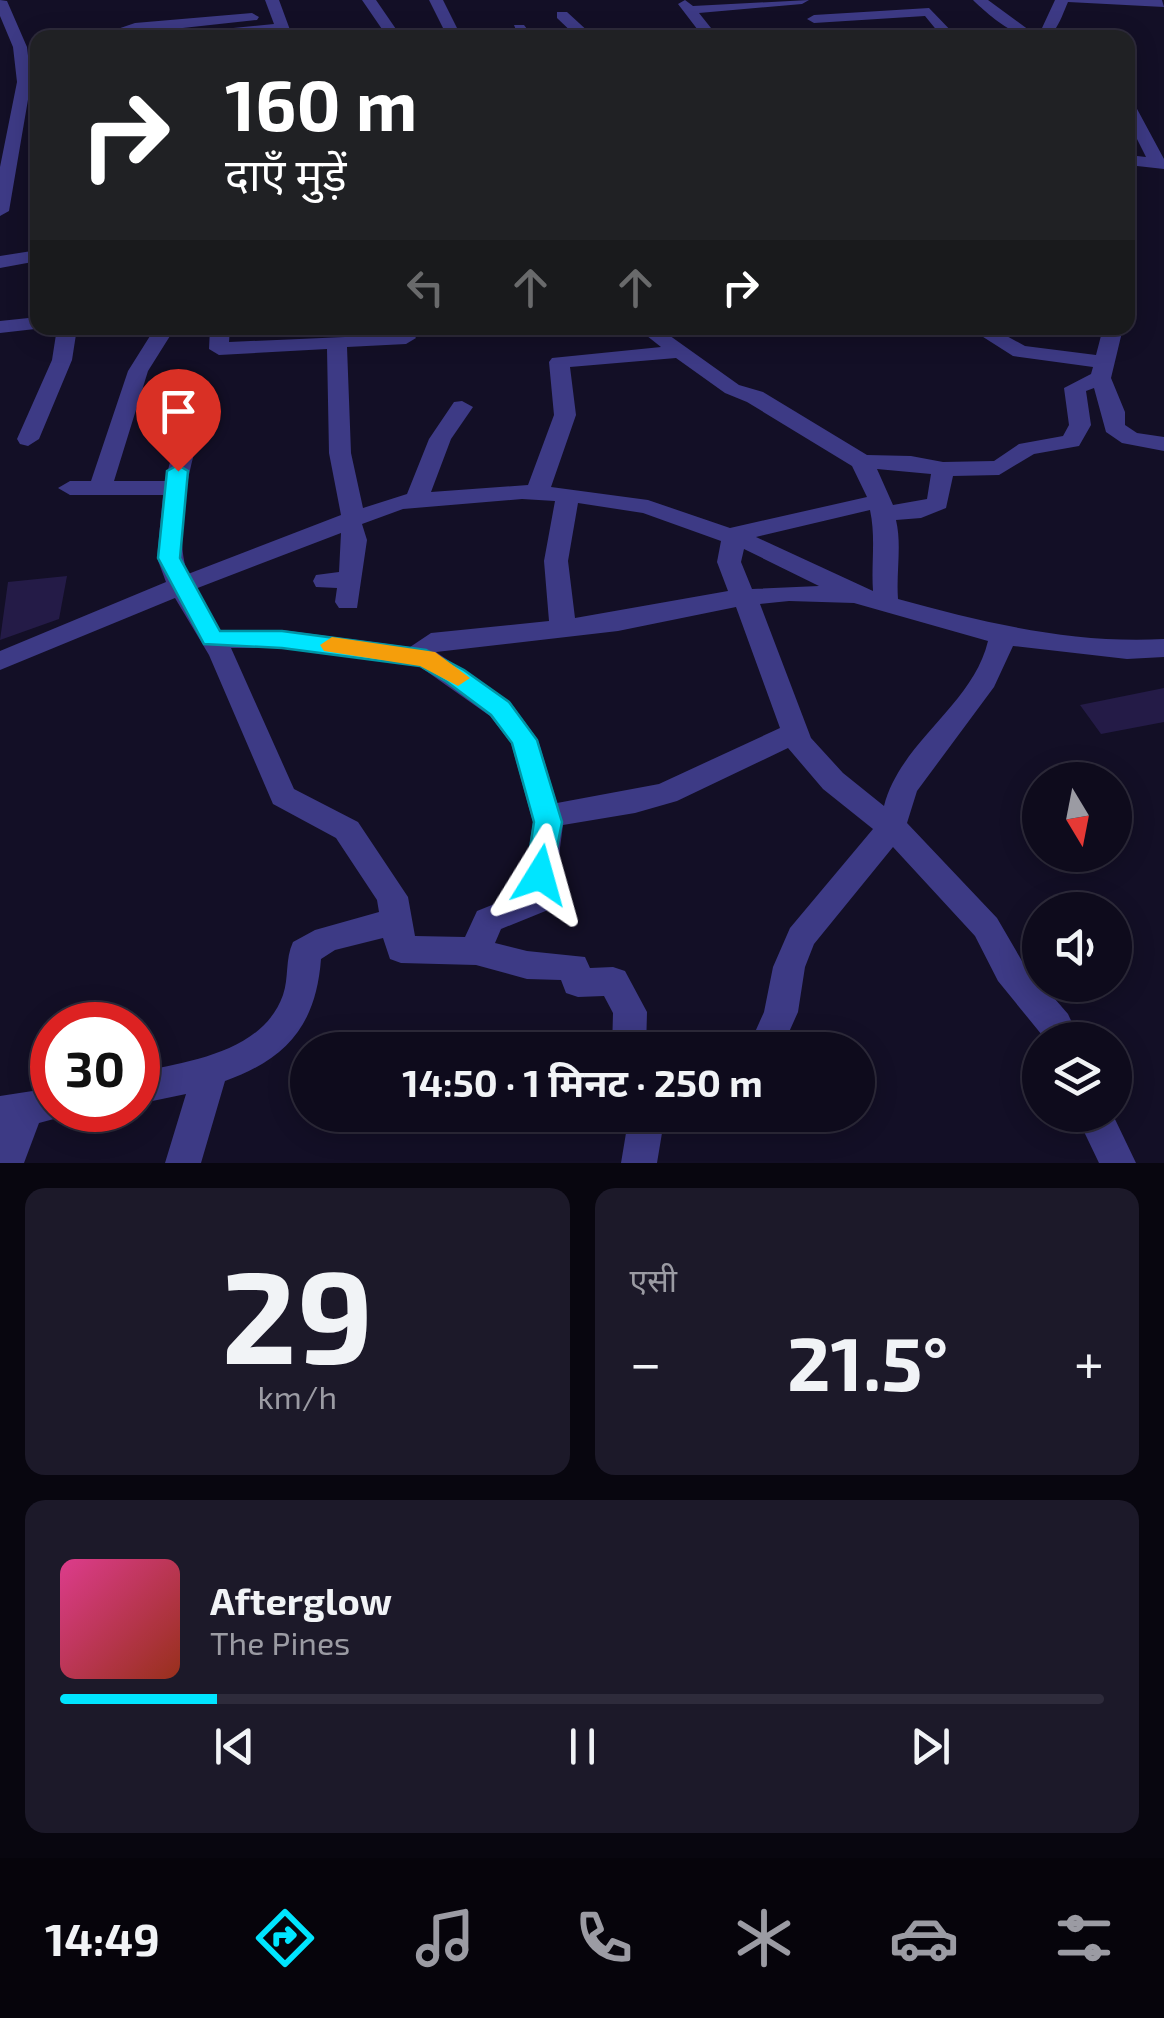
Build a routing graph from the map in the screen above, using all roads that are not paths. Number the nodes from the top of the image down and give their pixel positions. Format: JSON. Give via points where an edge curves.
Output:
{"nodes":[{"id":1,"x":272,"y":0,"type":"edge"},
{"id":2,"x":369,"y":0,"type":"edge"},
{"id":3,"x":436,"y":0,"type":"edge"},
{"id":4,"x":802,"y":0,"type":"edge"},
{"id":5,"x":980,"y":0,"type":"edge"},
{"id":6,"x":1062,"y":0,"type":"edge"},
{"id":7,"x":1073,"y":0,"type":"edge"},
{"id":8,"x":0,"y":1,"type":"edge"},
{"id":9,"x":1123,"y":2,"type":"edge"},
{"id":10,"x":1162,"y":4,"type":"dead end"},
{"id":11,"x":688,"y":5,"type":"edge"},
{"id":12,"x":562,"y":15,"type":"dead end"},
{"id":13,"x":252,"y":16,"type":"dead end"},
{"id":14,"x":814,"y":19,"type":"dead end"},
{"id":15,"x":1132,"y":22,"type":"dead end"},
{"id":16,"x":123,"y":30,"type":"edge"},
{"id":17,"x":283,"y":30,"type":"edge"},
{"id":18,"x":390,"y":30,"type":"edge"},
{"id":19,"x":450,"y":30,"type":"edge"},
{"id":20,"x":578,"y":30,"type":"edge"},
{"id":21,"x":706,"y":30,"type":"edge"},
{"id":22,"x":944,"y":30,"type":"edge"},
{"id":23,"x":1022,"y":30,"type":"edge"},
{"id":24,"x":1048,"y":30,"type":"edge"},
{"id":25,"x":29,"y":46,"type":"edge"},
{"id":26,"x":30,"y":101,"type":"edge"},
{"id":27,"x":1135,"y":118,"type":"edge"},
{"id":28,"x":1135,"y":161,"type":"edge"},
{"id":29,"x":1161,"y":164,"type":"edge"},
{"id":30,"x":0,"y":211,"type":"edge"},
{"id":31,"x":30,"y":256,"type":"edge"},
{"id":32,"x":0,"y":262,"type":"edge"},
{"id":33,"x":30,"y":325,"type":"edge"},
{"id":34,"x":0,"y":327,"type":"edge"},
{"id":35,"x":66,"y":335,"type":"edge"},
{"id":36,"x":161,"y":335,"type":"edge"},
{"id":37,"x":220,"y":335,"type":"edge"},
{"id":38,"x":660,"y":335,"type":"edge"},
{"id":39,"x":991,"y":335,"type":"edge"},
{"id":40,"x":1111,"y":335,"type":"edge"},
{"id":41,"x":406,"y":338,"type":"dead end"},
{"id":42,"x":336,"y":340,"type":"junction"},
{"id":43,"x":677,"y":352,"type":"junction"},
{"id":44,"x":1103,"y":370,"type":"junction"},
{"id":45,"x":462,"y":407,"type":"dead end"},
{"id":46,"x":28,"y":439,"type":"dead end"},
{"id":47,"x":187,"y":440,"type":"dead end"},
{"id":48,"x":1164,"y":444,"type":"edge"},
{"id":49,"x":862,"y":462,"type":"junction"},
{"id":50,"x":943,"y":469,"type":"junction"},
{"id":51,"x":101,"y":486,"type":"junction"},
{"id":52,"x":70,"y":488,"type":"dead end"},
{"id":53,"x":176,"y":488,"type":"junction"},
{"id":54,"x":537,"y":494,"type":"junction"},
{"id":55,"x":568,"y":496,"type":"junction"},
{"id":56,"x":416,"y":501,"type":"junction"},
{"id":57,"x":882,"y":507,"type":"junction"},
{"id":58,"x":352,"y":519,"type":"junction"},
{"id":59,"x":732,"y":537,"type":"junction"},
{"id":60,"x":180,"y":585,"type":"junction"},
{"id":61,"x":341,"y":587,"type":"dead end"},
{"id":62,"x":859,"y":596,"type":"junction"},
{"id":63,"x":746,"y":598,"type":"junction"},
{"id":64,"x":886,"y":604,"type":"junction"},
{"id":65,"x":563,"y":627,"type":"junction"},
{"id":66,"x":1002,"y":636,"type":"junction"},
{"id":67,"x":212,"y":639,"type":"junction"},
{"id":68,"x":1164,"y":648,"type":"edge"},
{"id":69,"x":415,"y":657,"type":"junction"},
{"id":70,"x":0,"y":662,"type":"edge"},
{"id":71,"x":796,"y":733,"type":"junction"},
{"id":72,"x":546,"y":816,"type":"junction"},
{"id":73,"x":891,"y":825,"type":"junction"},
{"id":74,"x":396,"y":921,"type":"junction"},
{"id":75,"x":476,"y":951,"type":"junction"},
{"id":76,"x":1053,"y":1022,"type":"edge"},
{"id":77,"x":630,"y":1032,"type":"edge"},
{"id":78,"x":772,"y":1032,"type":"edge"},
{"id":79,"x":210,"y":1072,"type":"junction"},
{"id":80,"x":160,"y":1083,"type":"edge"},
{"id":81,"x":26,"y":1109,"type":"edge"},
{"id":82,"x":644,"y":1132,"type":"edge"},
{"id":83,"x":1102,"y":1132,"type":"edge"},
{"id":84,"x":6,"y":1163,"type":"edge"},
{"id":85,"x":183,"y":1163,"type":"edge"},
{"id":86,"x":639,"y":1163,"type":"edge"},
{"id":87,"x":1118,"y":1163,"type":"edge"}],
"edges":[{"from":1,"to":17,"type":"street"},
{"from":2,"to":18,"type":"street"},
{"from":3,"to":19,"type":"street"},
{"from":4,"to":11,"type":"street"},
{"from":5,"to":23,"type":"street"},
{"from":6,"to":24,"type":"street"},
{"from":7,"to":9,"type":"street"},
{"from":8,"to":25,"type":"street"},
{"from":9,"to":10,"type":"street"},
{"from":9,"to":15,"type":"street"},
{"from":11,"to":21,"type":"street"},
{"from":12,"to":20,"type":"street"},
{"from":13,"to":16,"type":"street"},
{"from":14,"to":22,"type":"street","via":[[929,12]]},
{"from":25,"to":26,"type":"street","via":[[18,80]]},
{"from":26,"to":30,"type":"street"},
{"from":27,"to":29,"type":"street"},
{"from":28,"to":29,"type":"street"},
{"from":31,"to":32,"type":"street"},
{"from":33,"to":34,"type":"street"},
{"from":35,"to":46,"type":"street"},
{"from":36,"to":51,"type":"street","via":[[138,371]]},
{"from":37,"to":42,"type":"street","via":[[220,349]]},
{"from":38,"to":43,"type":"street"},
{"from":39,"to":44,"type":"street","via":[[1020,352]]},
{"from":40,"to":44,"type":"street"},
{"from":41,"to":42,"type":"street"},
{"from":42,"to":58,"type":"street","via":[[337,435]]},
{"from":43,"to":49,"type":"street"},
{"from":43,"to":54,"type":"street","via":[[559,362],[565,415]]},
{"from":44,"to":48,"type":"street","via":[[1114,427],[1130,438]]},
{"from":44,"to":50,"type":"street","via":[[1075,388],[1080,426],[1072,442],[1027,449],[999,468]]},
{"from":45,"to":56,"type":"street","via":[[440,439]]},
{"from":47,"to":53,"type":"street"},
{"from":49,"to":50,"type":"street"},
{"from":49,"to":57,"type":"street"},
{"from":50,"to":57,"type":"street","via":[[938,504],[920,512]]},
{"from":51,"to":52,"type":"street"},
{"from":51,"to":53,"type":"street"},
{"from":53,"to":60,"type":"street","via":[[169,558]]},
{"from":54,"to":55,"type":"street"},
{"from":54,"to":56,"type":"street"},
{"from":55,"to":59,"type":"street","via":[[648,507]]},
{"from":55,"to":65,"type":"street","via":[[556,562]]},
{"from":56,"to":58,"type":"street"},
{"from":57,"to":59,"type":"street"},
{"from":57,"to":64,"type":"street"},
{"from":58,"to":60,"type":"street"},
{"from":58,"to":61,"type":"street","via":[[355,540]]},
{"from":59,"to":62,"type":"street"},
{"from":59,"to":63,"type":"street","via":[[729,562]]},
{"from":60,"to":67,"type":"street"},
{"from":60,"to":70,"type":"street"},
{"from":62,"to":63,"type":"street"},
{"from":62,"to":64,"type":"street"},
{"from":63,"to":65,"type":"street"},
{"from":63,"to":71,"type":"street"},
{"from":64,"to":66,"type":"street"},
{"from":65,"to":69,"type":"street","via":[[431,642]]},
{"from":66,"to":68,"type":"street"},
{"from":66,"to":73,"type":"street","via":[[984,680],[904,788]]},
{"from":67,"to":69,"type":"street","via":[[282,640]]},
{"from":67,"to":74,"type":"street","via":[[283,796],[348,830],[392,898]]},
{"from":69,"to":72,"type":"street","via":[[500,709],[524,740]]},
{"from":71,"to":72,"type":"street","via":[[648,799]]},
{"from":71,"to":73,"type":"street","via":[[833,781]]},
{"from":72,"to":75,"type":"street","via":[[537,901],[488,920]]},
{"from":73,"to":76,"type":"street","via":[[986,926],[1010,971]]},
{"from":73,"to":78,"type":"street","via":[[801,937]]},
{"from":74,"to":75,"type":"street","via":[[401,949]]},
{"from":74,"to":79,"type":"street","via":[[326,939],[306,952],[299,998],[274,1042]]},
{"from":75,"to":77,"type":"street","via":[[527,965],[573,967],[578,982],[612,981],[630,1012]]},
{"from":79,"to":80,"type":"street"},
{"from":79,"to":85,"type":"street"},
{"from":81,"to":84,"type":"street"},
{"from":82,"to":86,"type":"street"},
{"from":83,"to":87,"type":"street"}]}
